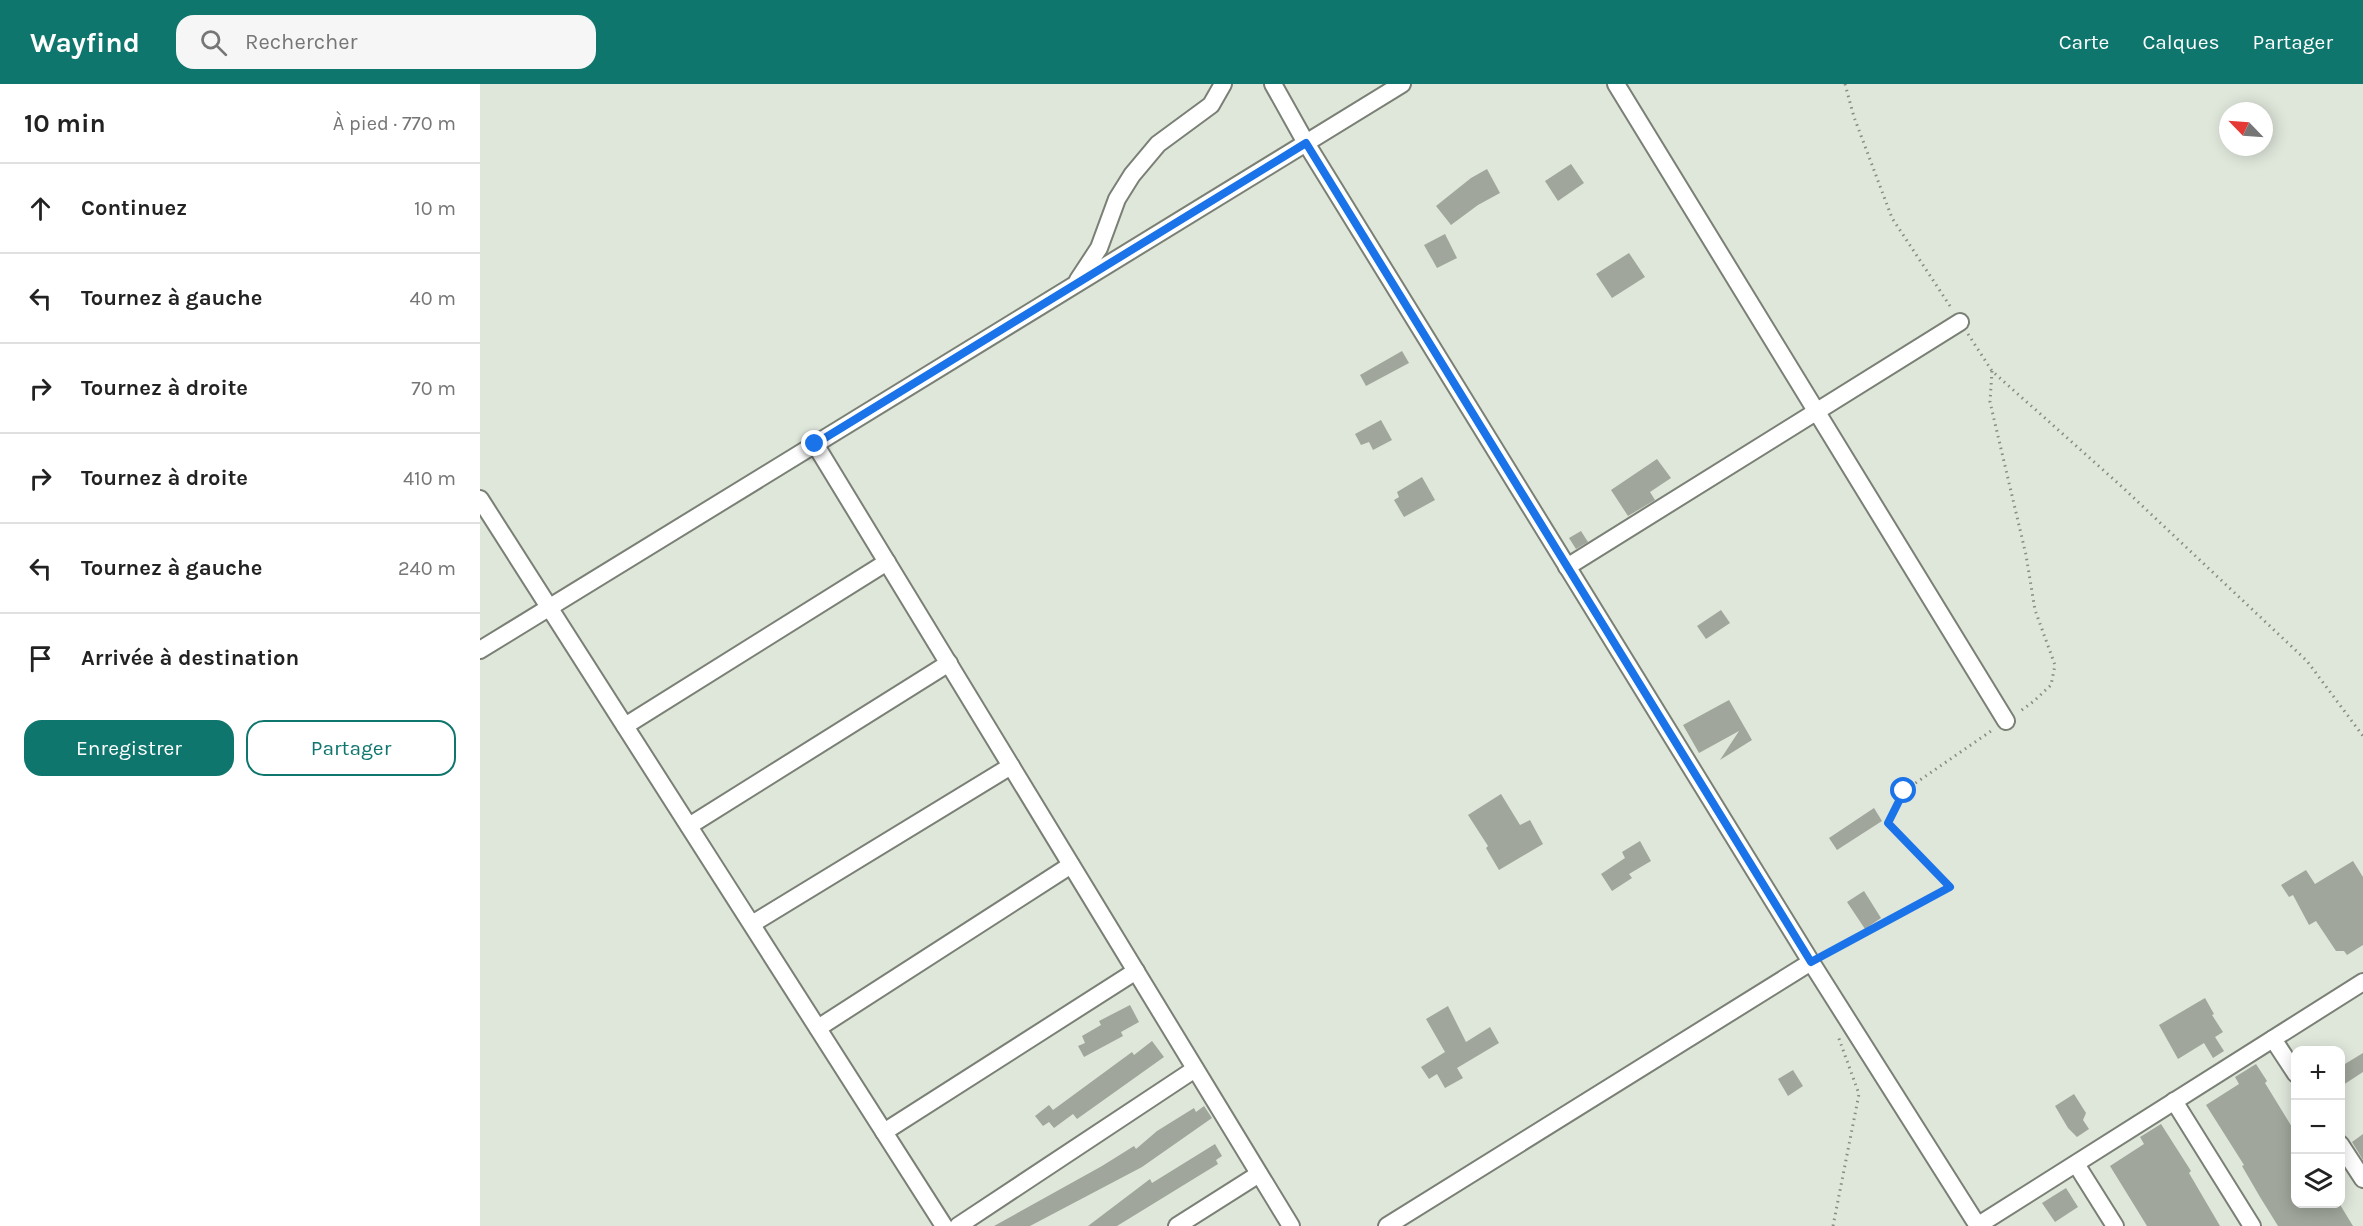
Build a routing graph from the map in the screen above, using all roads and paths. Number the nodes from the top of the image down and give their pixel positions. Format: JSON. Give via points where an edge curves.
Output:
{"nodes":[{"id":1,"x":1223,"y":84,"type":"edge"},
{"id":2,"x":1272,"y":84,"type":"edge"},
{"id":3,"x":1402,"y":84,"type":"edge"},
{"id":4,"x":1616,"y":84,"type":"edge"},
{"id":5,"x":1845,"y":84,"type":"edge"},
{"id":6,"x":1306,"y":143,"type":"junction"},
{"id":7,"x":1076,"y":284,"type":"junction"},
{"id":8,"x":1960,"y":322,"type":"junction"},
{"id":9,"x":1992,"y":371,"type":"junction"},
{"id":10,"x":1817,"y":412,"type":"junction"},
{"id":11,"x":815,"y":444,"type":"junction"},
{"id":12,"x":480,"y":499,"type":"edge"},
{"id":13,"x":887,"y":561,"type":"junction"},
{"id":14,"x":1567,"y":567,"type":"junction"},
{"id":15,"x":549,"y":607,"type":"junction"},
{"id":16,"x":480,"y":650,"type":"edge"},
{"id":17,"x":949,"y":663,"type":"junction"},
{"id":18,"x":2006,"y":721,"type":"junction"},
{"id":19,"x":625,"y":726,"type":"junction"},
{"id":20,"x":2363,"y":736,"type":"edge"},
{"id":21,"x":1011,"y":766,"type":"junction"},
{"id":22,"x":689,"y":826,"type":"junction"},
{"id":23,"x":1071,"y":865,"type":"junction"},
{"id":24,"x":752,"y":924,"type":"junction"},
{"id":25,"x":1811,"y":962,"type":"junction"},
{"id":26,"x":1136,"y":971,"type":"junction"},
{"id":27,"x":2363,"y":982,"type":"edge"},
{"id":28,"x":818,"y":1028,"type":"junction"},
{"id":29,"x":1835,"y":1028,"type":"dead end"},
{"id":30,"x":2273,"y":1039,"type":"junction"},
{"id":31,"x":2291,"y":1068,"type":"edge"},
{"id":32,"x":1195,"y":1069,"type":"junction"},
{"id":33,"x":2174,"y":1101,"type":"junction"},
{"id":34,"x":884,"y":1132,"type":"junction"},
{"id":35,"x":2345,"y":1152,"type":"edge"},
{"id":36,"x":2076,"y":1164,"type":"junction"},
{"id":37,"x":1259,"y":1174,"type":"junction"},
{"id":38,"x":2363,"y":1179,"type":"edge"},
{"id":39,"x":944,"y":1226,"type":"edge"},
{"id":40,"x":958,"y":1226,"type":"edge"},
{"id":41,"x":1177,"y":1226,"type":"edge"},
{"id":42,"x":1291,"y":1226,"type":"edge"},
{"id":43,"x":1387,"y":1226,"type":"edge"},
{"id":44,"x":1833,"y":1226,"type":"edge"},
{"id":45,"x":1978,"y":1226,"type":"edge"},
{"id":46,"x":2115,"y":1226,"type":"edge"},
{"id":47,"x":2252,"y":1226,"type":"edge"}],
"edges":[{"from":1,"to":7,"type":"street","via":[[1211,105],[1158,144],[1132,175],[1099,248]]},
{"from":2,"to":6,"type":"street"},
{"from":3,"to":6,"type":"street"},
{"from":4,"to":10,"type":"street"},
{"from":5,"to":8,"type":"path","via":[[1892,218]]},
{"from":6,"to":7,"type":"street"},
{"from":6,"to":14,"type":"street"},
{"from":7,"to":11,"type":"street"},
{"from":8,"to":9,"type":"path"},
{"from":8,"to":10,"type":"street"},
{"from":9,"to":18,"type":"path","via":[[1990,402],[2035,610],[2055,665],[2051,685]]},
{"from":9,"to":20,"type":"path","via":[[2307,661]]},
{"from":10,"to":14,"type":"street"},
{"from":10,"to":18,"type":"street"},
{"from":11,"to":13,"type":"street"},
{"from":11,"to":15,"type":"street"},
{"from":12,"to":15,"type":"street"},
{"from":13,"to":17,"type":"street"},
{"from":13,"to":19,"type":"street"},
{"from":14,"to":25,"type":"street"},
{"from":15,"to":16,"type":"street"},
{"from":15,"to":19,"type":"street"},
{"from":17,"to":21,"type":"street"},
{"from":17,"to":22,"type":"street"},
{"from":18,"to":25,"type":"path","via":[[1904,791],[1888,823],[1950,887]]},
{"from":19,"to":22,"type":"street"},
{"from":21,"to":23,"type":"street"},
{"from":21,"to":24,"type":"street"},
{"from":22,"to":24,"type":"street"},
{"from":23,"to":26,"type":"street"},
{"from":23,"to":28,"type":"street"},
{"from":24,"to":28,"type":"street"},
{"from":25,"to":43,"type":"street"},
{"from":25,"to":45,"type":"street"},
{"from":26,"to":32,"type":"street"},
{"from":26,"to":34,"type":"street"},
{"from":27,"to":30,"type":"street"},
{"from":28,"to":34,"type":"street"},
{"from":29,"to":44,"type":"path","via":[[1859,1094]]},
{"from":30,"to":31,"type":"street"},
{"from":30,"to":33,"type":"street"},
{"from":32,"to":37,"type":"street"},
{"from":32,"to":40,"type":"street"},
{"from":33,"to":36,"type":"street"},
{"from":33,"to":47,"type":"street"},
{"from":34,"to":39,"type":"street"},
{"from":35,"to":38,"type":"street"},
{"from":36,"to":45,"type":"street"},
{"from":36,"to":46,"type":"street"},
{"from":37,"to":41,"type":"street"},
{"from":37,"to":42,"type":"street"}]}
